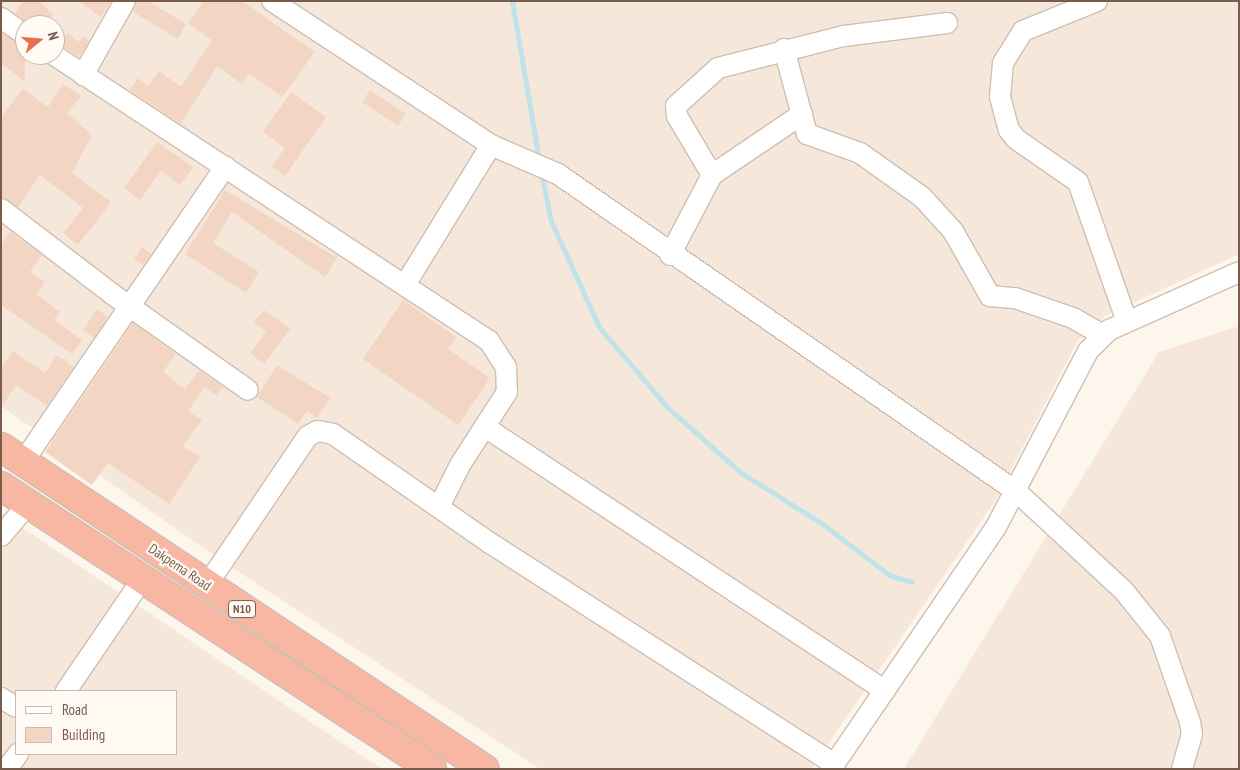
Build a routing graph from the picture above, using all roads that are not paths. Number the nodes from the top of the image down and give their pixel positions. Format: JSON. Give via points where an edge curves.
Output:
{"nodes":[{"id":1,"x":125,"y":1,"type":"edge"},
{"id":2,"x":272,"y":1,"type":"edge"},
{"id":3,"x":1097,"y":1,"type":"edge"},
{"id":4,"x":1,"y":18,"type":"edge"},
{"id":5,"x":947,"y":23,"type":"dead end"},
{"id":6,"x":15,"y":28,"type":"edge"},
{"id":7,"x":784,"y":49,"type":"junction"},
{"id":8,"x":65,"y":63,"type":"edge"},
{"id":9,"x":83,"y":75,"type":"junction"},
{"id":10,"x":802,"y":114,"type":"junction"},
{"id":11,"x":491,"y":145,"type":"junction"},
{"id":12,"x":225,"y":167,"type":"junction"},
{"id":13,"x":712,"y":175,"type":"junction"},
{"id":14,"x":1,"y":209,"type":"edge"},
{"id":15,"x":670,"y":255,"type":"junction"},
{"id":16,"x":1239,"y":272,"type":"edge"},
{"id":17,"x":405,"y":285,"type":"junction"},
{"id":18,"x":130,"y":307,"type":"junction"},
{"id":19,"x":1127,"y":322,"type":"junction"},
{"id":20,"x":1102,"y":335,"type":"junction"},
{"id":21,"x":248,"y":390,"type":"dead end"},
{"id":22,"x":485,"y":427,"type":"junction"},
{"id":23,"x":12,"y":454,"type":"edge"},
{"id":24,"x":1,"y":486,"type":"edge"},
{"id":25,"x":1017,"y":492,"type":"junction"},
{"id":26,"x":28,"y":504,"type":"junction"},
{"id":27,"x":440,"y":505,"type":"junction"},
{"id":28,"x":1,"y":536,"type":"edge"},
{"id":29,"x":141,"y":581,"type":"junction"},
{"id":30,"x":207,"y":585,"type":"junction"},
{"id":31,"x":67,"y":690,"type":"edge"},
{"id":32,"x":885,"y":691,"type":"junction"},
{"id":33,"x":1,"y":698,"type":"edge"},
{"id":34,"x":15,"y":706,"type":"edge"},
{"id":35,"x":17,"y":755,"type":"edge"},
{"id":36,"x":832,"y":766,"type":"edge"},
{"id":37,"x":428,"y":768,"type":"edge"},
{"id":38,"x":7,"y":769,"type":"edge"},
{"id":39,"x":485,"y":769,"type":"edge"},
{"id":40,"x":1182,"y":769,"type":"edge"}],
"edges":[{"from":1,"to":9,"type":"street"},
{"from":2,"to":11,"type":"street"},
{"from":3,"to":19,"type":"street","via":[[1023,31],[1003,63],[1000,97],[1009,130],[1016,139],[1078,182]]},
{"from":4,"to":6,"type":"street"},
{"from":5,"to":7,"type":"street","via":[[844,36]]},
{"from":7,"to":10,"type":"street"},
{"from":7,"to":13,"type":"street","via":[[718,68],[680,98],[677,116]]},
{"from":8,"to":9,"type":"street"},
{"from":9,"to":12,"type":"street"},
{"from":10,"to":13,"type":"street"},
{"from":10,"to":20,"type":"street","via":[[809,136],[877,163],[937,211],[990,296],[1015,298],[1073,318]]},
{"from":11,"to":15,"type":"street","via":[[558,174]]},
{"from":11,"to":17,"type":"street"},
{"from":12,"to":17,"type":"street"},
{"from":12,"to":18,"type":"street"},
{"from":13,"to":15,"type":"street"},
{"from":14,"to":18,"type":"street"},
{"from":15,"to":25,"type":"street","via":[[717,284]]},
{"from":16,"to":19,"type":"street"},
{"from":17,"to":22,"type":"street","via":[[489,340],[502,359],[509,376],[507,392]]},
{"from":18,"to":21,"type":"street"},
{"from":18,"to":23,"type":"street"},
{"from":19,"to":20,"type":"street"},
{"from":20,"to":25,"type":"street","via":[[1073,376]]},
{"from":22,"to":27,"type":"street"},
{"from":22,"to":32,"type":"street"},
{"from":23,"to":30,"type":"highway","name":"Dakpema Road","number":"N10"},
{"from":24,"to":26,"type":"highway","number":"N10"},
{"from":25,"to":32,"type":"street"},
{"from":25,"to":40,"type":"street","via":[[1124,591],[1160,636],[1192,734]]},
{"from":26,"to":28,"type":"street"},
{"from":26,"to":29,"type":"highway","number":"N10"},
{"from":27,"to":30,"type":"street","via":[[333,434],[318,431],[308,436]]},
{"from":27,"to":36,"type":"street","via":[[483,538]]},
{"from":29,"to":31,"type":"street"},
{"from":29,"to":37,"type":"highway","number":"N10"},
{"from":30,"to":39,"type":"highway","name":"Dakpema Road","number":"N10"},
{"from":32,"to":36,"type":"street"},
{"from":33,"to":34,"type":"street"},
{"from":35,"to":38,"type":"street"}]}
